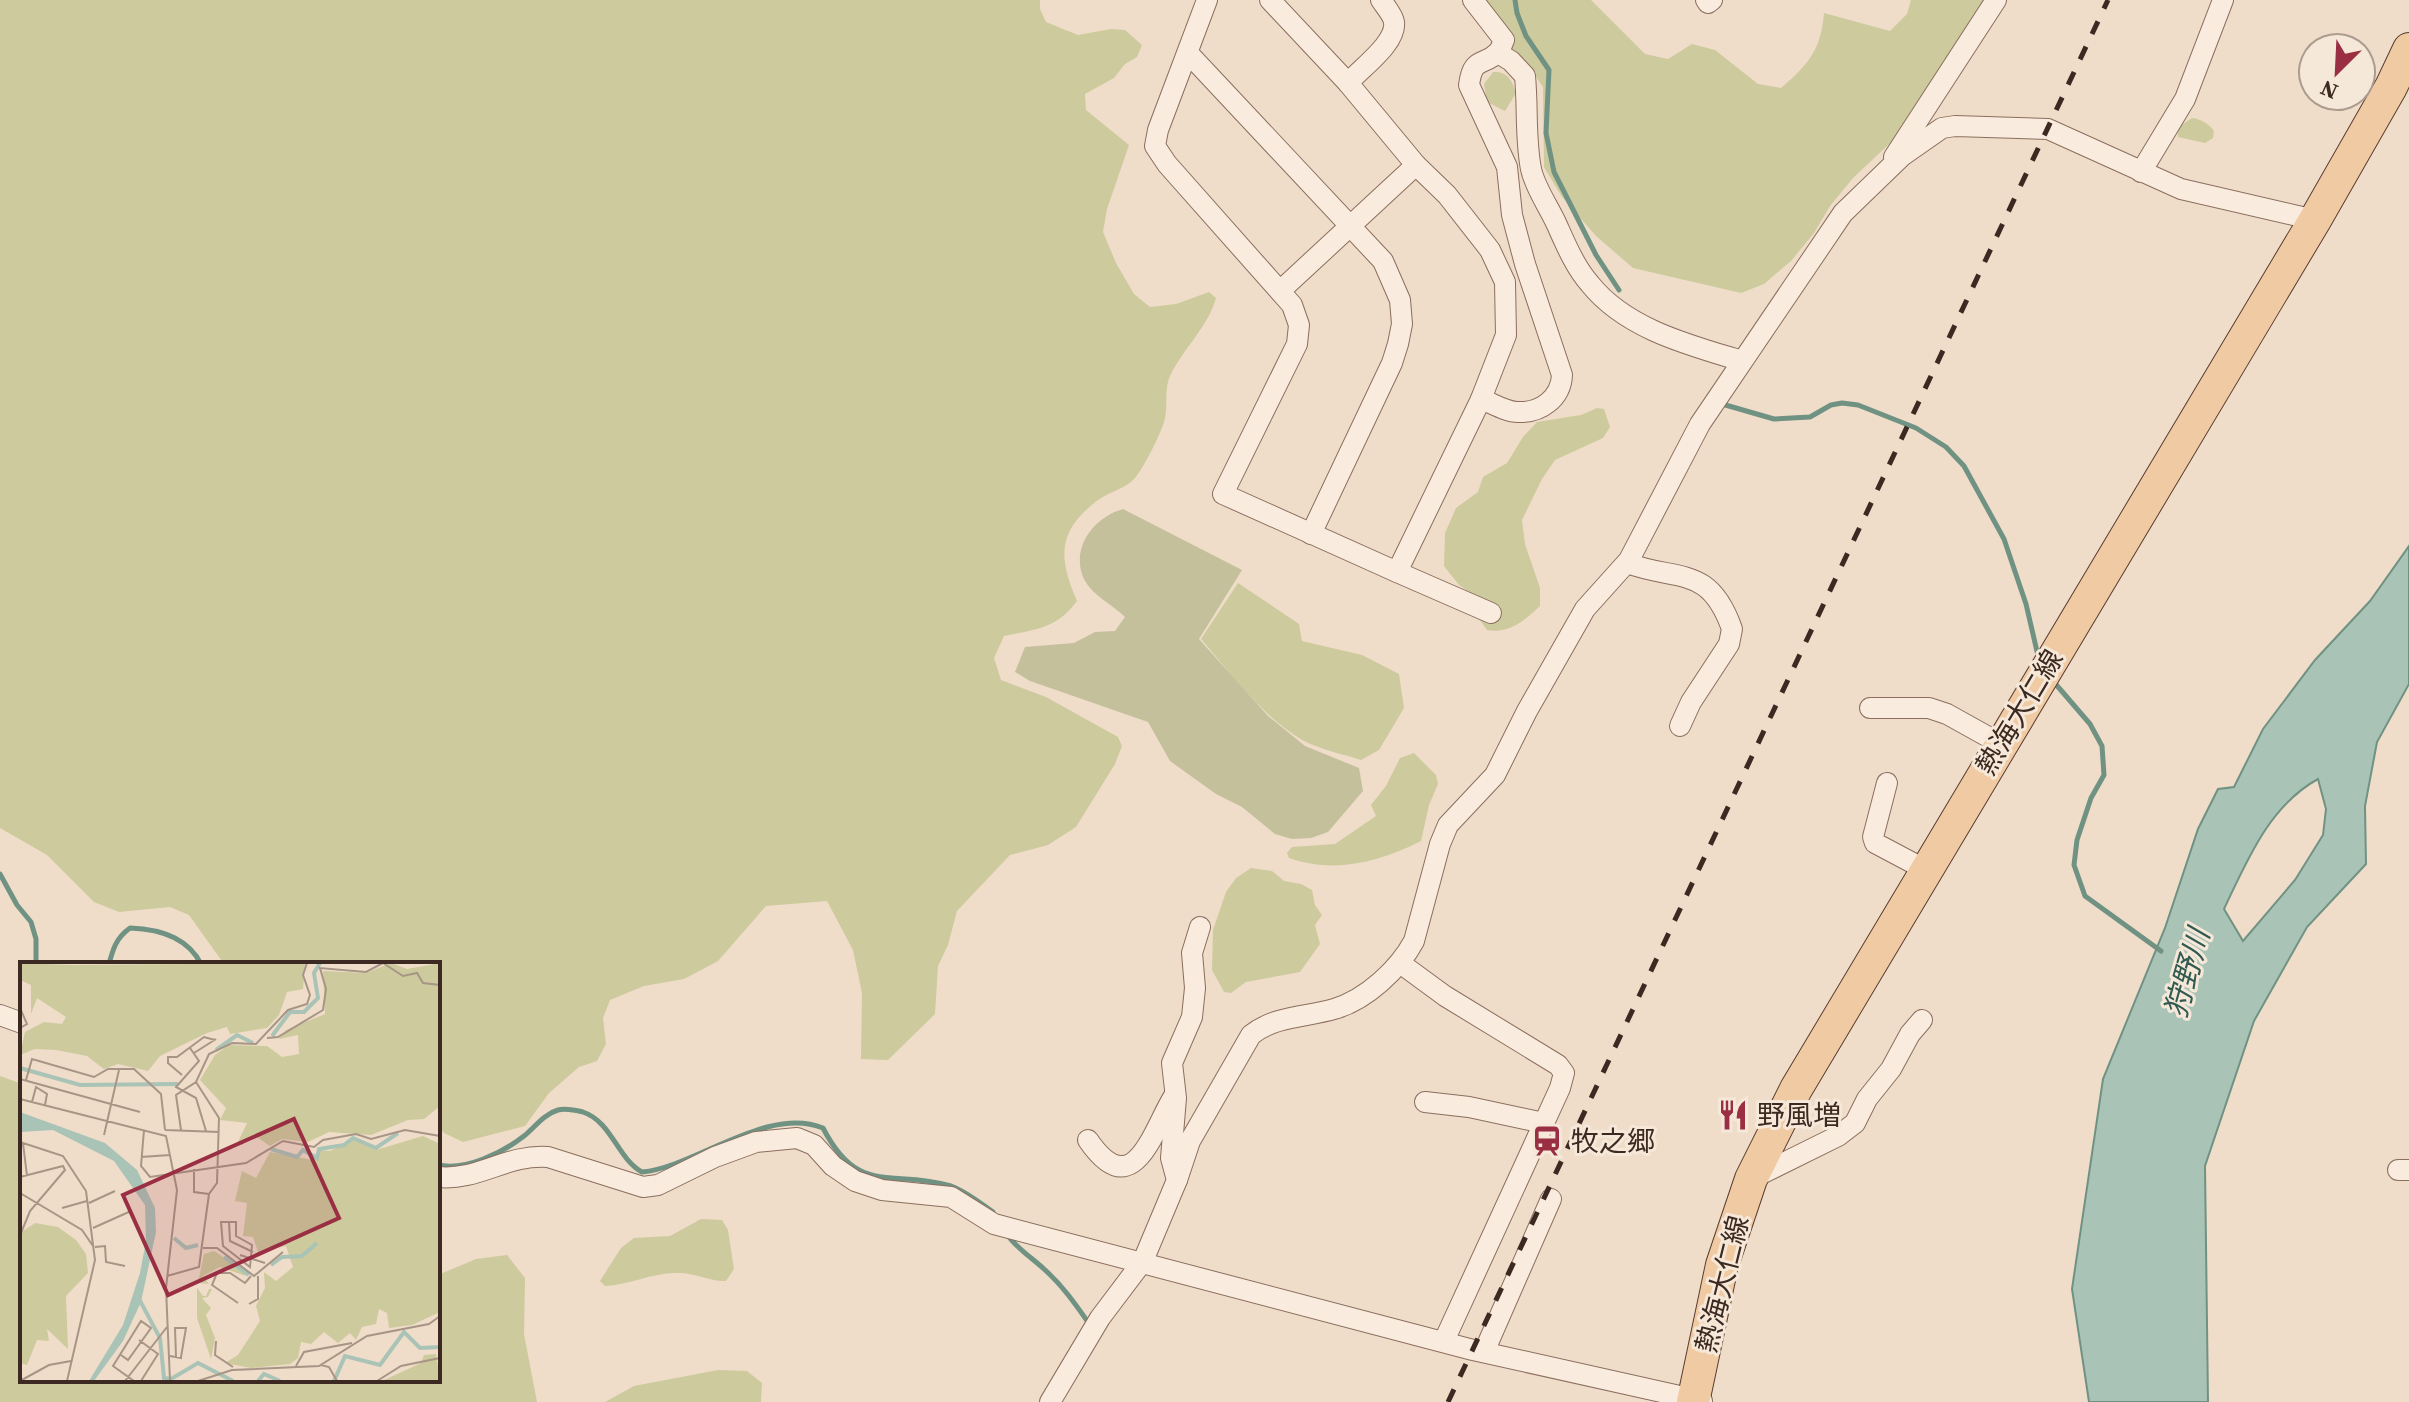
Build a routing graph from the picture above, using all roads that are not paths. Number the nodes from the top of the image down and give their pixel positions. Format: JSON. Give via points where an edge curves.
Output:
{"nodes":[{"id":1,"x":1207,"y":0,"type":"edge"},
{"id":2,"x":1270,"y":0,"type":"edge"},
{"id":3,"x":1381,"y":0,"type":"edge"},
{"id":4,"x":1473,"y":0,"type":"edge"},
{"id":5,"x":1996,"y":0,"type":"edge"},
{"id":6,"x":2223,"y":0,"type":"edge"},
{"id":7,"x":2409,"y":49,"type":"edge"},
{"id":8,"x":1188,"y":53,"type":"junction"},
{"id":9,"x":1498,"y":53,"type":"junction"},
{"id":10,"x":1348,"y":83,"type":"junction"},
{"id":11,"x":1416,"y":165,"type":"junction"},
{"id":12,"x":1889,"y":168,"type":"junction"},
{"id":13,"x":2141,"y":172,"type":"junction"},
{"id":14,"x":2315,"y":220,"type":"junction"},
{"id":15,"x":1351,"y":225,"type":"junction"},
{"id":16,"x":1280,"y":291,"type":"junction"},
{"id":17,"x":1742,"y":361,"type":"junction"},
{"id":18,"x":1481,"y":399,"type":"junction"},
{"id":19,"x":1311,"y":534,"type":"junction"},
{"id":20,"x":1627,"y":563,"type":"junction"},
{"id":21,"x":1397,"y":572,"type":"junction"},
{"id":22,"x":1491,"y":613,"type":"dead end"},
{"id":23,"x":1870,"y":708,"type":"dead end"},
{"id":24,"x":1680,"y":726,"type":"dead end"},
{"id":25,"x":2001,"y":744,"type":"junction"},
{"id":26,"x":1887,"y":783,"type":"dead end"},
{"id":27,"x":1926,"y":870,"type":"junction"},
{"id":28,"x":1200,"y":927,"type":"dead end"},
{"id":29,"x":1400,"y":963,"type":"junction"},
{"id":30,"x":0,"y":1015,"type":"edge"},
{"id":31,"x":1922,"y":1020,"type":"dead end"},
{"id":32,"x":20,"y":1022,"type":"edge"},
{"id":33,"x":1176,"y":1092,"type":"junction"},
{"id":34,"x":1425,"y":1102,"type":"dead end"},
{"id":35,"x":1544,"y":1123,"type":"junction"},
{"id":36,"x":1088,"y":1140,"type":"dead end"},
{"id":37,"x":440,"y":1177,"type":"edge"},
{"id":38,"x":1751,"y":1179,"type":"junction"},
{"id":39,"x":1177,"y":1180,"type":"junction"},
{"id":40,"x":1551,"y":1199,"type":"dead end"},
{"id":41,"x":1143,"y":1261,"type":"junction"},
{"id":42,"x":1444,"y":1341,"type":"junction"},
{"id":43,"x":1484,"y":1352,"type":"junction"},
{"id":44,"x":1697,"y":1401,"type":"edge"},
{"id":45,"x":1050,"y":1402,"type":"edge"}],
"edges":[{"from":1,"to":8,"type":"street"},
{"from":2,"to":10,"type":"street"},
{"from":3,"to":10,"type":"street","via":[[1394,22],[1392,35]]},
{"from":4,"to":9,"type":"street","via":[[1504,40]]},
{"from":5,"to":12,"type":"street"},
{"from":6,"to":13,"type":"street","via":[[2185,99]]},
{"from":7,"to":14,"type":"main road","name":"熱海大仁線"},
{"from":8,"to":15,"type":"street"},
{"from":8,"to":16,"type":"street","via":[[1155,146]]},
{"from":9,"to":17,"type":"street","via":[[1525,76],[1531,172],[1568,251],[1590,284],[1639,323]]},
{"from":9,"to":18,"type":"street","via":[[1476,65],[1469,85],[1507,167],[1512,215],[1562,375],[1553,399],[1533,410],[1517,412]]},
{"from":10,"to":11,"type":"street"},
{"from":11,"to":15,"type":"street"},
{"from":11,"to":18,"type":"street","via":[[1490,250],[1505,282],[1506,335]]},
{"from":12,"to":13,"type":"street","via":[[1934,132],[1955,126],[2048,129]]},
{"from":12,"to":17,"type":"street","via":[[1843,213]]},
{"from":13,"to":14,"type":"street","via":[[2181,189]]},
{"from":14,"to":25,"type":"main road","name":"熱海大仁線"},
{"from":15,"to":16,"type":"street"},
{"from":15,"to":19,"type":"street","via":[[1383,261],[1400,300],[1402,324],[1392,363]]},
{"from":16,"to":19,"type":"street","via":[[1299,325],[1297,344],[1223,494]]},
{"from":17,"to":20,"type":"street","via":[[1700,424]]},
{"from":18,"to":21,"type":"street"},
{"from":19,"to":21,"type":"street"},
{"from":20,"to":24,"type":"street","via":[[1680,574],[1713,592],[1732,629],[1729,644]]},
{"from":20,"to":29,"type":"street","via":[[1585,609],[1495,775],[1448,825],[1414,941]]},
{"from":21,"to":22,"type":"street"},
{"from":23,"to":25,"type":"street","via":[[1929,708]]},
{"from":25,"to":27,"type":"main road","name":"熱海大仁線"},
{"from":26,"to":27,"type":"street","via":[[1875,843]]},
{"from":27,"to":38,"type":"main road","name":"熱海大仁線","via":[[1796,1089]]},
{"from":28,"to":33,"type":"street","via":[[1192,953],[1192,1017],[1172,1063]]},
{"from":29,"to":35,"type":"street","via":[[1558,1065],[1563,1081]]},
{"from":29,"to":39,"type":"street","via":[[1345,1005],[1277,1022],[1251,1035],[1190,1141]]},
{"from":30,"to":32,"type":"street"},
{"from":31,"to":38,"type":"street","via":[[1855,1123]]},
{"from":33,"to":36,"type":"street","via":[[1135,1163],[1109,1162]]},
{"from":33,"to":39,"type":"street","via":[[1171,1158]]},
{"from":34,"to":35,"type":"street"},
{"from":35,"to":42,"type":"street"},
{"from":37,"to":41,"type":"street","via":[[464,1177],[531,1156],[643,1187],[756,1142],[797,1138],[814,1145],[855,1181],[882,1190],[941,1194],[994,1224]]},
{"from":38,"to":44,"type":"main road","name":"熱海大仁線","via":[[1722,1265]]},
{"from":39,"to":41,"type":"street"},
{"from":40,"to":43,"type":"street"},
{"from":41,"to":42,"type":"street"},
{"from":41,"to":45,"type":"street"},
{"from":42,"to":43,"type":"street"},
{"from":43,"to":44,"type":"street"}]}
